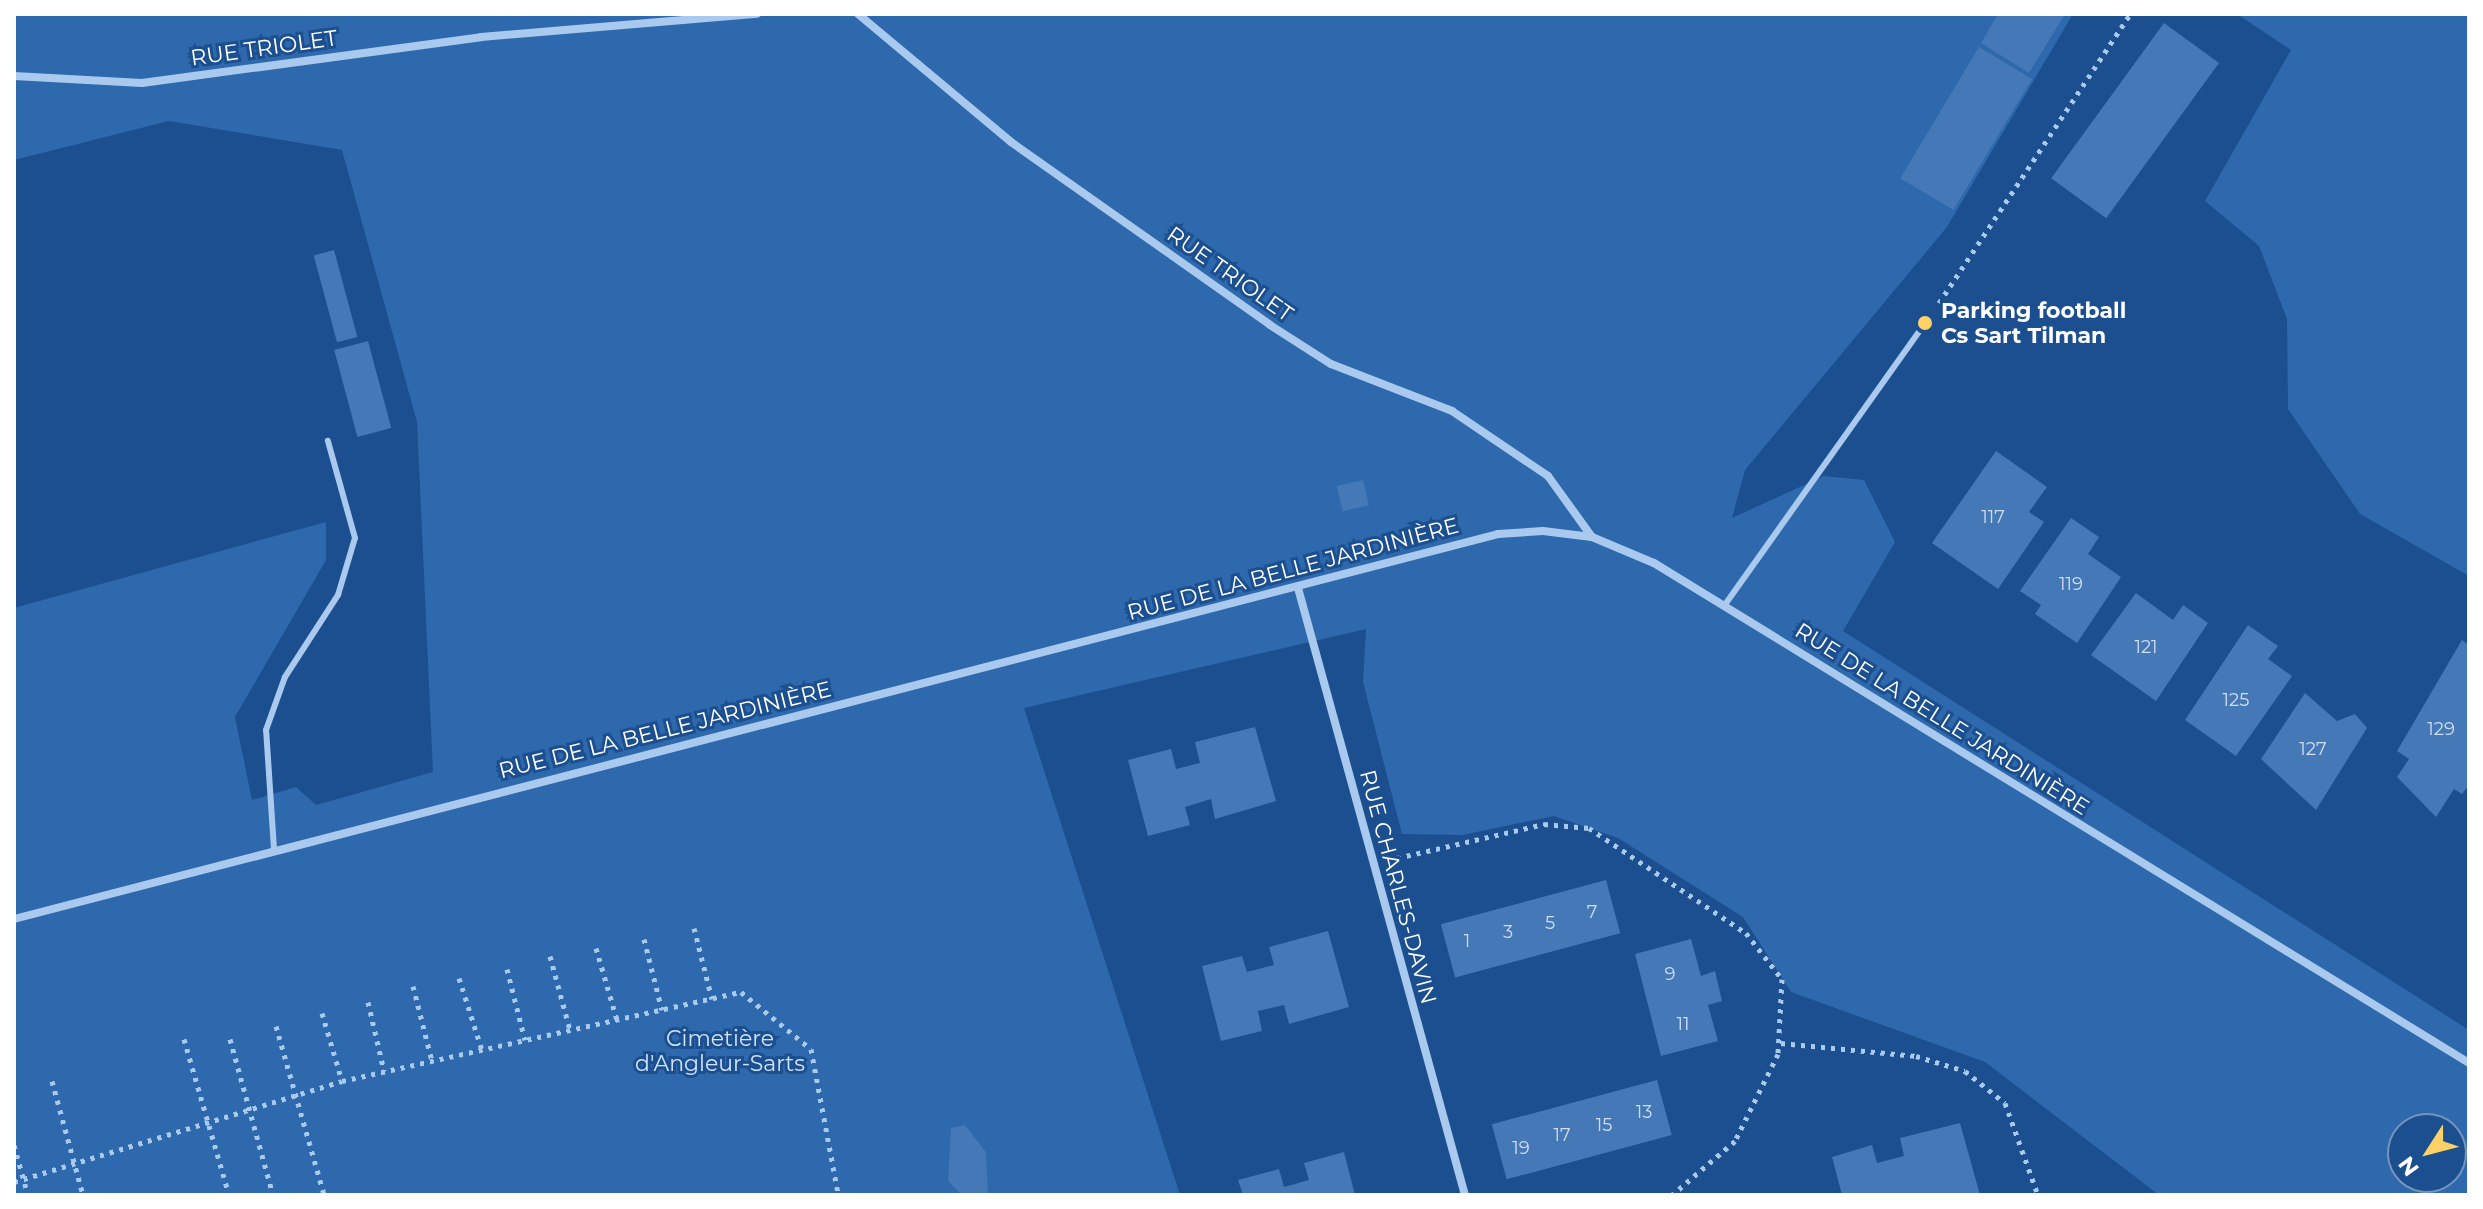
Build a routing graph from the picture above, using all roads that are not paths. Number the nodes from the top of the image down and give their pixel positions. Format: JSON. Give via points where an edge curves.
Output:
{"nodes":[{"id":1,"x":757,"y":14,"type":"edge"},
{"id":2,"x":858,"y":14,"type":"edge"},
{"id":3,"x":14,"y":76,"type":"edge"},
{"id":4,"x":1925,"y":323,"type":"road end"},
{"id":5,"x":328,"y":441,"type":"dead end"},
{"id":6,"x":1592,"y":537,"type":"junction"},
{"id":7,"x":1298,"y":588,"type":"junction"},
{"id":8,"x":1724,"y":606,"type":"junction"},
{"id":9,"x":274,"y":849,"type":"junction"},
{"id":10,"x":14,"y":919,"type":"edge"},
{"id":11,"x":2469,"y":1063,"type":"edge"},
{"id":12,"x":1465,"y":1195,"type":"edge"}],
"edges":[{"from":1,"to":3,"type":"street","name":"RUE TRIOLET","via":[[481,37],[142,83]]},
{"from":2,"to":6,"type":"street","name":"RUE TRIOLET","via":[[1011,142],[1270,325],[1331,364],[1452,411],[1548,476]]},
{"from":4,"to":8,"type":"lane"},
{"from":5,"to":9,"type":"lane","via":[[355,538],[338,595],[285,677],[266,730]]},
{"from":6,"to":7,"type":"street","name":"RUE DE LA BELLE JARDINIÈRE","via":[[1498,534]]},
{"from":6,"to":8,"type":"street","name":"RUE DE LA BELLE JARDINIÈRE","via":[[1654,563]]},
{"from":7,"to":9,"type":"street","name":"RUE DE LA BELLE JARDINIÈRE"},
{"from":7,"to":12,"type":"street","name":"RUE CHARLES-DAVIN"},
{"from":8,"to":11,"type":"street","name":"RUE DE LA BELLE JARDINIÈRE"},
{"from":9,"to":10,"type":"street","name":"RUE DE LA BELLE JARDINIÈRE"}]}
